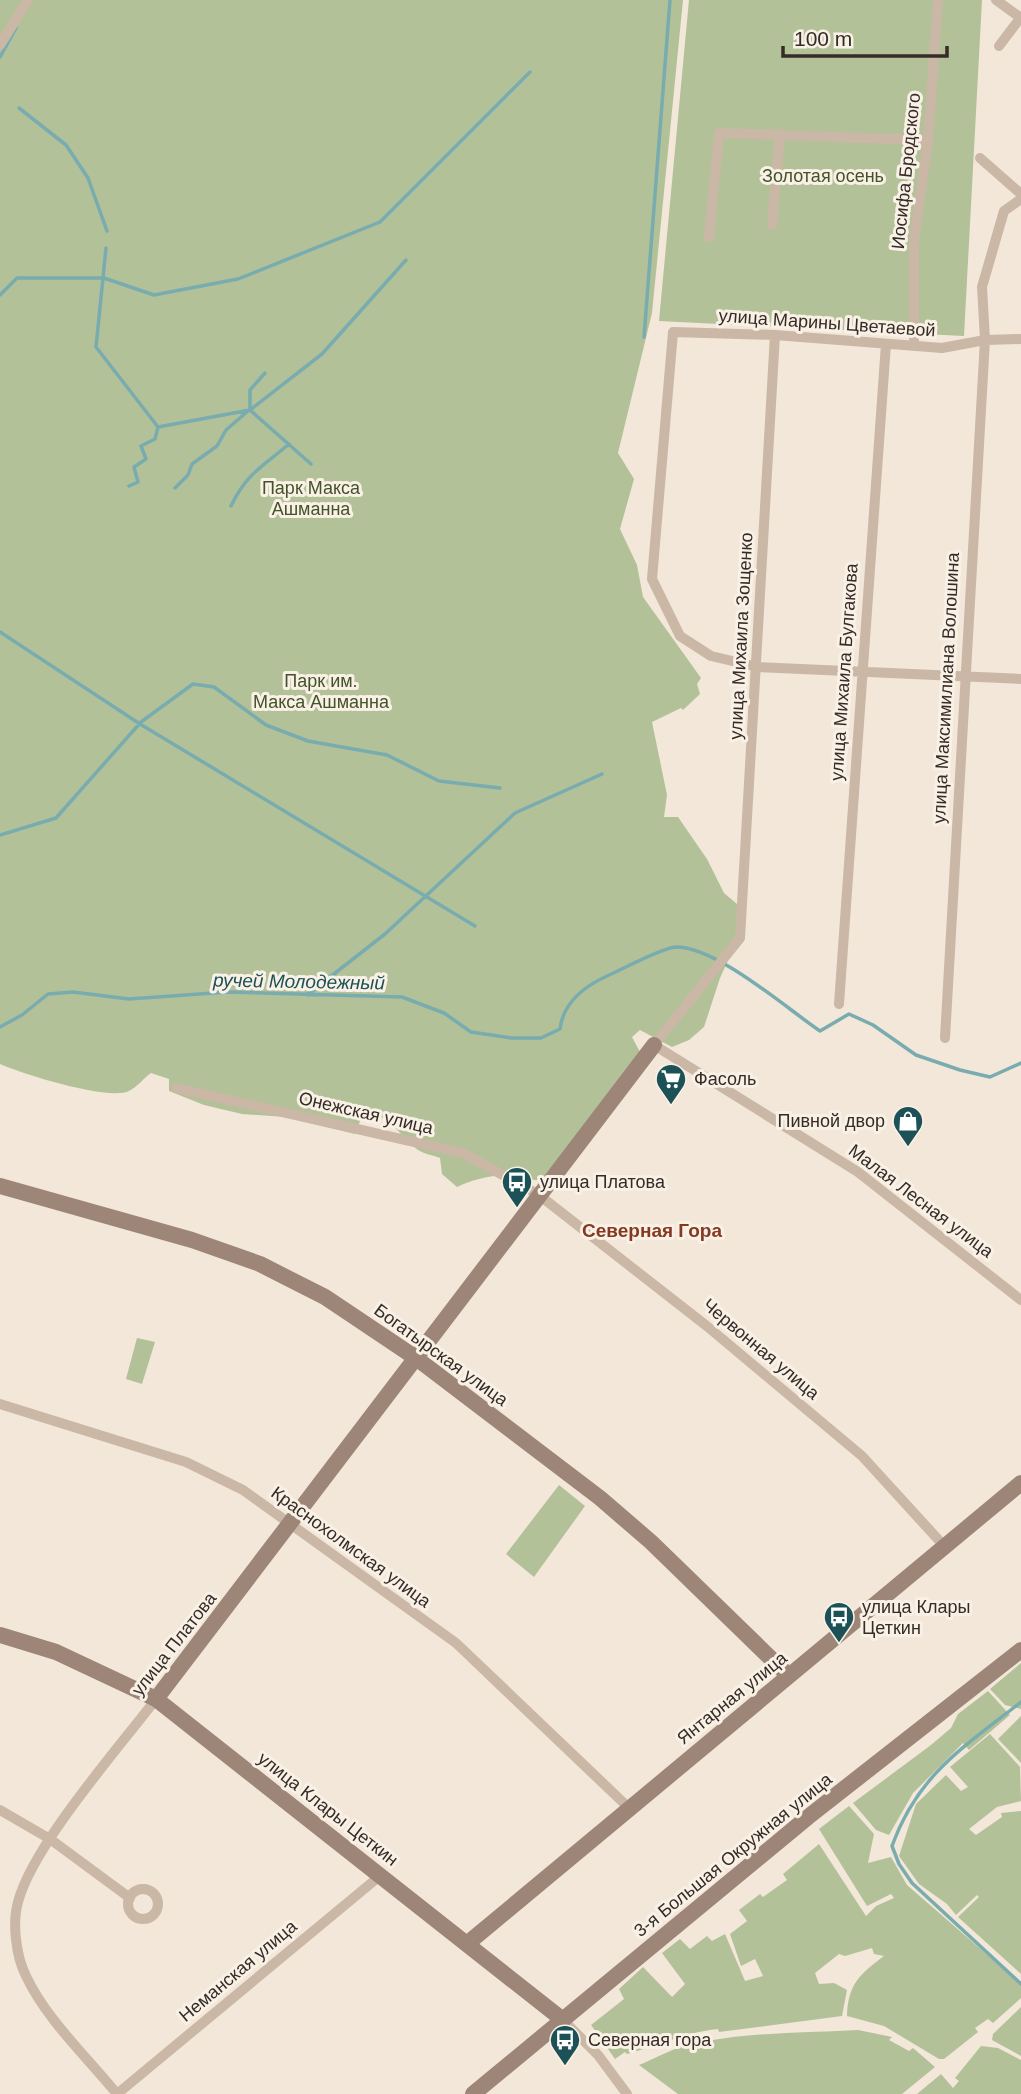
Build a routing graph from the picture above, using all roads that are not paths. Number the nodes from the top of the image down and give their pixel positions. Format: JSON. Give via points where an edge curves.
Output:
{"nodes":[{"id":1,"x":28,"y":0,"type":"edge"},
{"id":2,"x":938,"y":0,"type":"edge"},
{"id":3,"x":996,"y":0,"type":"edge"},
{"id":4,"x":1021,"y":18,"type":"edge"},
{"id":5,"x":0,"y":45,"type":"edge"},
{"id":6,"x":999,"y":46,"type":"dead end"},
{"id":7,"x":780,"y":134,"type":"junction"},
{"id":8,"x":928,"y":140,"type":"junction"},
{"id":9,"x":980,"y":158,"type":"dead end"},
{"id":10,"x":1021,"y":196,"type":"edge"},
{"id":11,"x":772,"y":225,"type":"dead end"},
{"id":12,"x":709,"y":237,"type":"dead end"},
{"id":13,"x":775,"y":335,"type":"junction"},
{"id":14,"x":1021,"y":339,"type":"edge"},
{"id":15,"x":985,"y":340,"type":"junction"},
{"id":16,"x":886,"y":344,"type":"junction"},
{"id":17,"x":914,"y":346,"type":"junction"},
{"id":18,"x":758,"y":667,"type":"junction"},
{"id":19,"x":862,"y":670,"type":"junction"},
{"id":20,"x":964,"y":676,"type":"junction"},
{"id":21,"x":1021,"y":679,"type":"edge"},
{"id":22,"x":740,"y":938,"type":"joint"},
{"id":23,"x":839,"y":1004,"type":"dead end"},
{"id":24,"x":945,"y":1038,"type":"dead end"},
{"id":25,"x":654,"y":1045,"type":"junction"},
{"id":26,"x":176,"y":1088,"type":"dead end"},
{"id":27,"x":0,"y":1186,"type":"edge"},
{"id":28,"x":539,"y":1195,"type":"junction"},
{"id":29,"x":1021,"y":1300,"type":"edge"},
{"id":30,"x":416,"y":1358,"type":"junction"},
{"id":31,"x":0,"y":1404,"type":"edge"},
{"id":32,"x":1021,"y":1483,"type":"edge"},
{"id":33,"x":290,"y":1524,"type":"junction"},
{"id":34,"x":945,"y":1547,"type":"junction"},
{"id":35,"x":0,"y":1635,"type":"edge"},
{"id":36,"x":1021,"y":1650,"type":"edge"},
{"id":37,"x":789,"y":1676,"type":"junction"},
{"id":38,"x":156,"y":1699,"type":"junction"},
{"id":39,"x":629,"y":1808,"type":"junction"},
{"id":40,"x":0,"y":1810,"type":"edge"},
{"id":41,"x":50,"y":1839,"type":"junction"},
{"id":42,"x":381,"y":1875,"type":"junction"},
{"id":43,"x":130,"y":1898,"type":"dead end"},
{"id":44,"x":468,"y":1943,"type":"junction"},
{"id":45,"x":564,"y":2020,"type":"junction"},
{"id":46,"x":117,"y":2094,"type":"edge"},
{"id":47,"x":473,"y":2094,"type":"edge"},
{"id":48,"x":627,"y":2094,"type":"edge"}],
"edges":[{"from":1,"to":5,"type":"street"},
{"from":2,"to":8,"type":"street","name":"Иосифа Бродского"},
{"from":3,"to":4,"type":"street"},
{"from":4,"to":6,"type":"street"},
{"from":7,"to":8,"type":"street"},
{"from":7,"to":11,"type":"street"},
{"from":7,"to":12,"type":"street","via":[[719,133]]},
{"from":8,"to":17,"type":"street","name":"Иосифа Бродского","via":[[914,241]]},
{"from":9,"to":10,"type":"street"},
{"from":10,"to":15,"type":"street","name":"улица Максимилиана Волошина","via":[[1004,211],[982,288]]},
{"from":13,"to":16,"type":"street","name":"улица Марины Цветаевой"},
{"from":13,"to":18,"type":"street","name":"улица Михаила Зощенко"},
{"from":13,"to":18,"type":"street","name":"улица Марины Цветаевой","via":[[673,332],[652,579],[680,636],[712,656]]},
{"from":14,"to":15,"type":"street","name":"улица Марины Цветаевой"},
{"from":15,"to":17,"type":"street","name":"улица Марины Цветаевой","via":[[942,348]]},
{"from":15,"to":20,"type":"street","name":"улица Максимилиана Волошина"},
{"from":16,"to":17,"type":"street","name":"улица Марины Цветаевой"},
{"from":16,"to":19,"type":"street","name":"улица Михаила Булгакова"},
{"from":18,"to":19,"type":"street"},
{"from":18,"to":22,"type":"street","name":"улица Михаила Зощенко"},
{"from":19,"to":20,"type":"street"},
{"from":19,"to":23,"type":"street","name":"улица Михаила Булгакова"},
{"from":20,"to":21,"type":"street"},
{"from":20,"to":24,"type":"street","name":"улица Максимилиана Волошина"},
{"from":22,"to":25,"type":"street","name":"улица Платова"},
{"from":25,"to":28,"type":"street","name":"улица Платова"},
{"from":25,"to":29,"type":"street","name":"Малая Лесная улица","via":[[858,1172]]},
{"from":26,"to":28,"type":"street","name":"Онежская улица","via":[[463,1153]]},
{"from":27,"to":30,"type":"street","name":"Богатырская улица","via":[[260,1264],[325,1297]]},
{"from":28,"to":30,"type":"street","name":"улица Платова"},
{"from":28,"to":34,"type":"street","name":"Червонная улица","via":[[708,1327],[862,1457]]},
{"from":30,"to":33,"type":"street","name":"улица Платова"},
{"from":30,"to":37,"type":"street","name":"Богатырская улица","via":[[626,1520]]},
{"from":31,"to":33,"type":"street","name":"Краснохолмская улица","via":[[186,1462],[243,1490]]},
{"from":32,"to":34,"type":"street","name":"Янтарная улица"},
{"from":33,"to":38,"type":"street","name":"улица Платова"},
{"from":33,"to":39,"type":"street","name":"Краснохолмская улица","via":[[456,1643]]},
{"from":34,"to":37,"type":"street","name":"Янтарная улица"},
{"from":35,"to":38,"type":"street","name":"улица Клары Цеткин","via":[[56,1652]]},
{"from":36,"to":45,"type":"street","name":"3-я Большая Окружная улица","via":[[808,1817]]},
{"from":37,"to":39,"type":"street","name":"Янтарная улица"},
{"from":38,"to":41,"type":"street","name":"улица Платова"},
{"from":38,"to":42,"type":"street","name":"улица Клары Цеткин"},
{"from":39,"to":44,"type":"street","name":"Янтарная улица"},
{"from":40,"to":41,"type":"street"},
{"from":41,"to":43,"type":"street"},
{"from":41,"to":46,"type":"street","name":"улица Платова","via":[[18,1902],[16,1943],[25,1974],[41,2001]]},
{"from":42,"to":44,"type":"street","name":"улица Клары Цеткин"},
{"from":42,"to":46,"type":"street","name":"Неманская улица"},
{"from":44,"to":45,"type":"street","name":"улица Клары Цеткин"},
{"from":45,"to":47,"type":"street","name":"3-я Большая Окружная улица"},
{"from":45,"to":48,"type":"street","name":"улица Клары Цеткин"}]}
